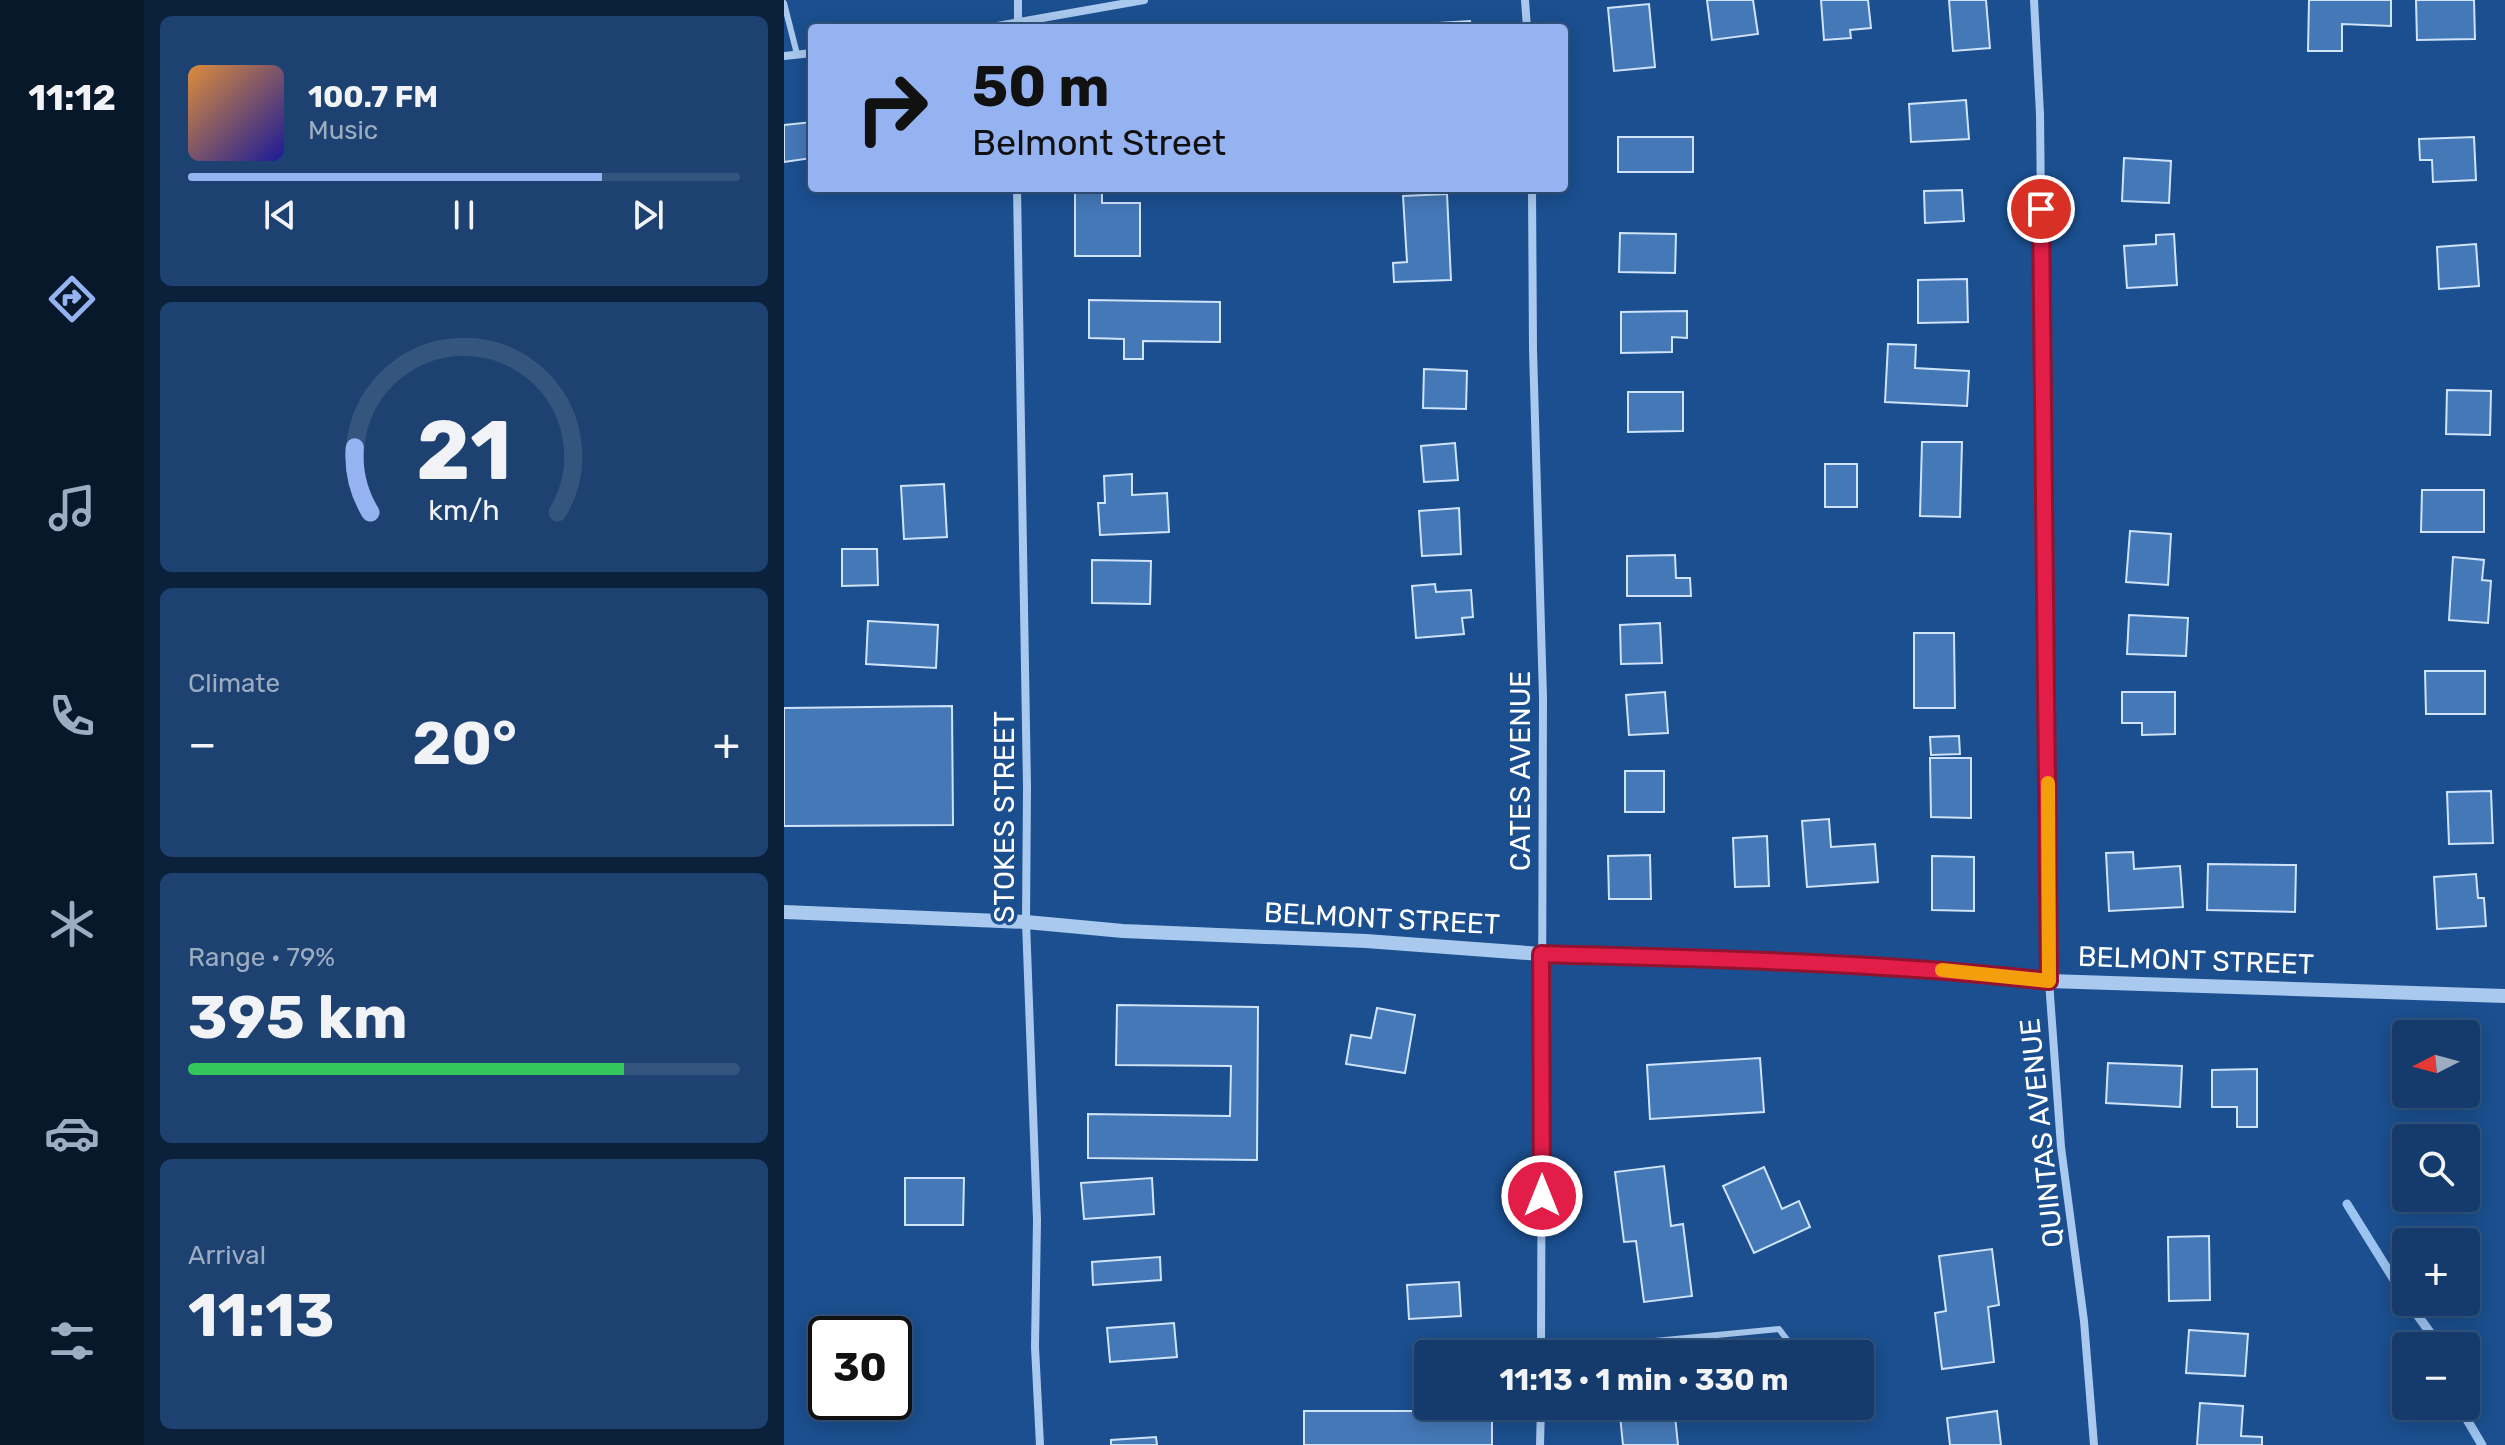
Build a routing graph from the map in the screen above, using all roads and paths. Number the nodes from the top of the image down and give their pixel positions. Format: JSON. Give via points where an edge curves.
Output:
{"nodes":[{"id":1,"x":1018,"y":0,"type":"edge"},
{"id":2,"x":1144,"y":0,"type":"edge"},
{"id":3,"x":1525,"y":0,"type":"edge"},
{"id":4,"x":2034,"y":0,"type":"edge"},
{"id":5,"x":784,"y":3,"type":"edge"},
{"id":6,"x":1018,"y":24,"type":"edge"},
{"id":7,"x":1028,"y":24,"type":"edge"},
{"id":8,"x":1527,"y":24,"type":"edge"},
{"id":9,"x":808,"y":53,"type":"edge"},
{"id":10,"x":797,"y":54,"type":"junction"},
{"id":11,"x":784,"y":56,"type":"edge"},
{"id":12,"x":1017,"y":192,"type":"edge"},
{"id":13,"x":1532,"y":192,"type":"edge"},
{"id":14,"x":784,"y":912,"type":"edge"},
{"id":15,"x":1026,"y":922,"type":"junction"},
{"id":16,"x":1541,"y":954,"type":"junction"},
{"id":17,"x":2049,"y":981,"type":"junction"},
{"id":18,"x":2505,"y":996,"type":"edge"},
{"id":19,"x":1541,"y":1340,"type":"edge"},
{"id":20,"x":1670,"y":1340,"type":"edge"},
{"id":21,"x":1787,"y":1340,"type":"edge"},
{"id":22,"x":1541,"y":1420,"type":"edge"},
{"id":23,"x":1040,"y":1445,"type":"edge"},
{"id":24,"x":1540,"y":1445,"type":"edge"},
{"id":25,"x":2094,"y":1445,"type":"edge"}],
"edges":[{"from":1,"to":6,"type":"street"},
{"from":2,"to":7,"type":"street"},
{"from":3,"to":8,"type":"street"},
{"from":4,"to":17,"type":"street","name":"QUINTAS AVENUE","via":[[2040,114]]},
{"from":5,"to":10,"type":"lane"},
{"from":9,"to":10,"type":"street"},
{"from":10,"to":11,"type":"street"},
{"from":12,"to":15,"type":"street","name":"STOKES STREET"},
{"from":13,"to":16,"type":"street","name":"CATES AVENUE","via":[[1543,697]]},
{"from":14,"to":15,"type":"street","name":"BELMONT STREET"},
{"from":15,"to":16,"type":"street","name":"BELMONT STREET"},
{"from":15,"to":23,"type":"street","name":"STOKES STREET"},
{"from":16,"to":17,"type":"street","name":"BELMONT STREET","via":[[1933,969]]},
{"from":16,"to":19,"type":"street","name":"CATES AVENUE"},
{"from":17,"to":18,"type":"street","name":"BELMONT STREET"},
{"from":17,"to":25,"type":"street","name":"QUINTAS AVENUE","via":[[2061,1147]]},
{"from":20,"to":21,"type":"lane","via":[[1779,1329]]},
{"from":22,"to":24,"type":"street"}]}
